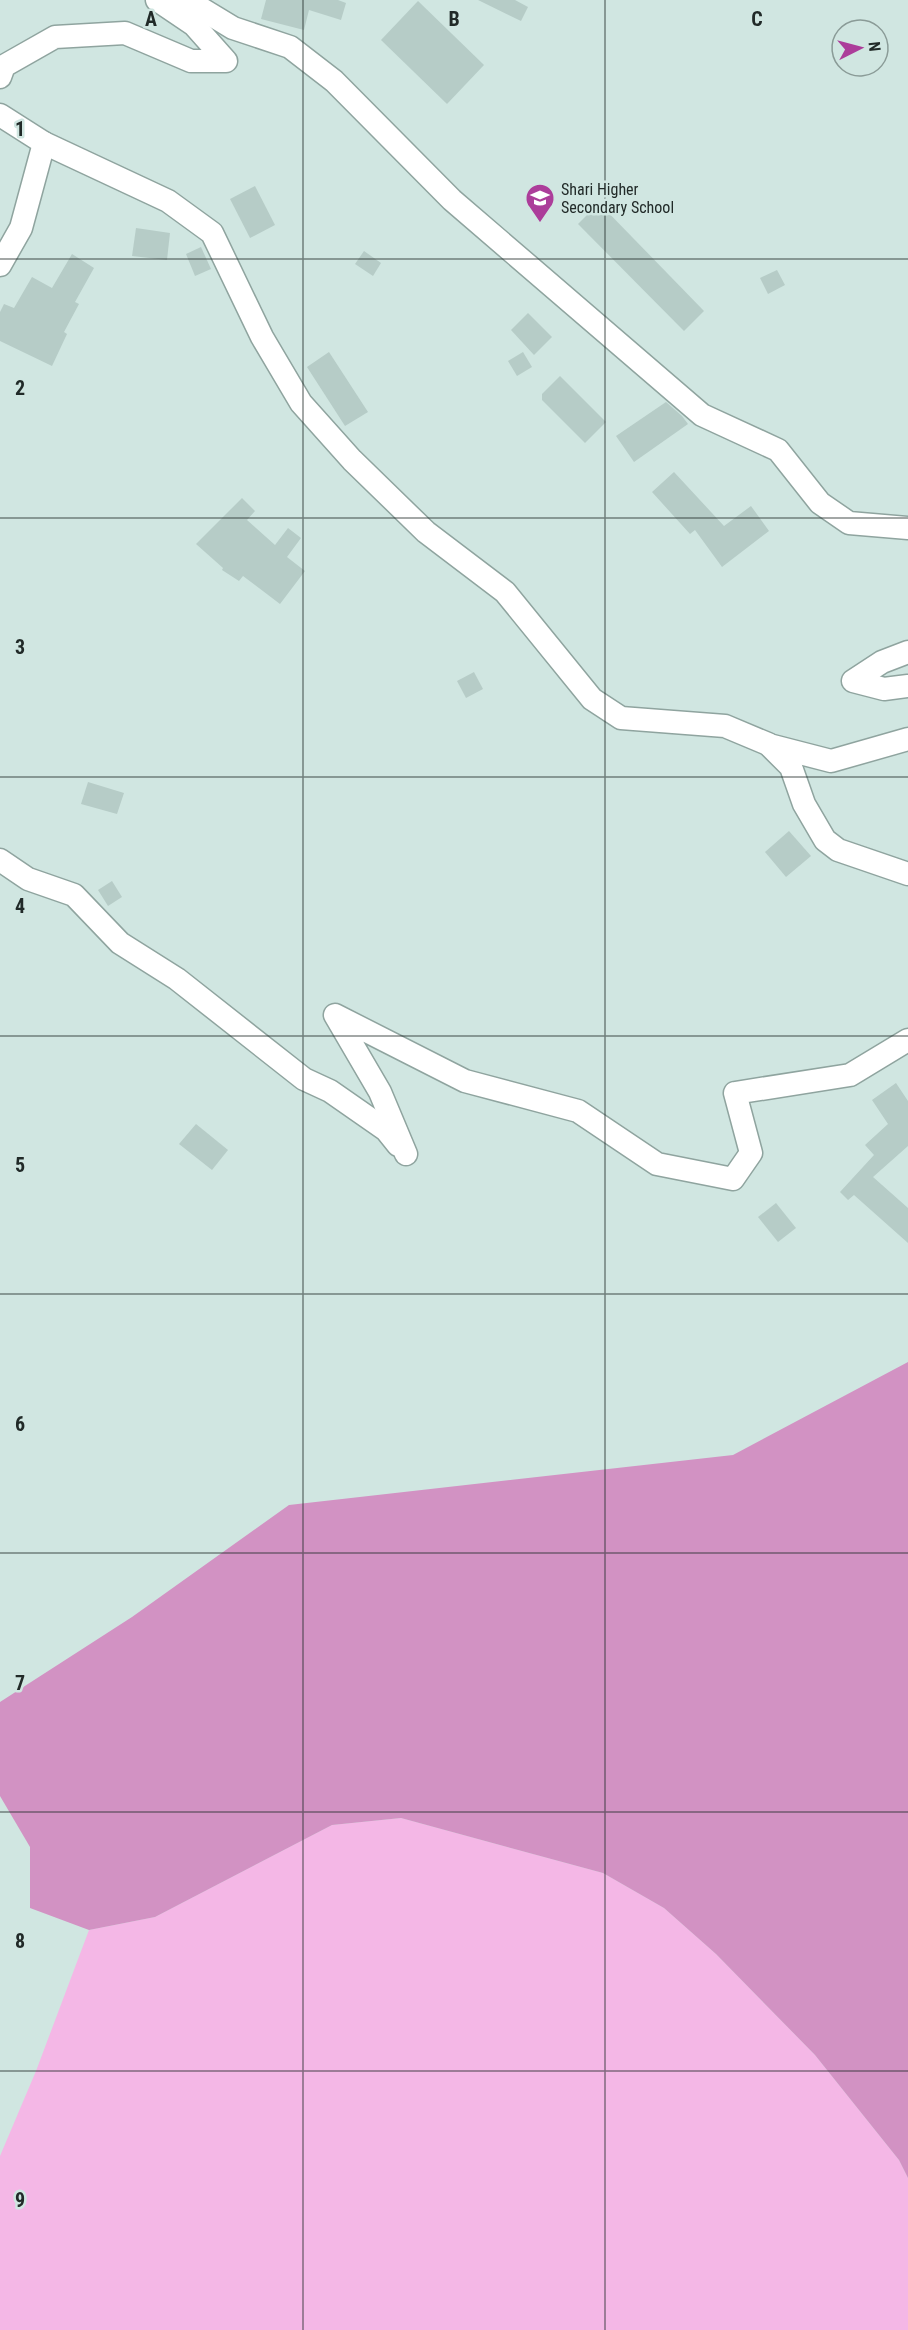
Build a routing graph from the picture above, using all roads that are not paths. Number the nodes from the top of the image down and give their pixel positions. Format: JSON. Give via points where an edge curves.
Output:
{"nodes":[{"id":1,"x":157,"y":0,"type":"edge"},
{"id":2,"x":187,"y":0,"type":"edge"},
{"id":3,"x":0,"y":77,"type":"edge"},
{"id":4,"x":0,"y":115,"type":"edge"},
{"id":5,"x":44,"y":143,"type":"junction"},
{"id":6,"x":0,"y":265,"type":"edge"},
{"id":7,"x":908,"y":528,"type":"edge"},
{"id":8,"x":908,"y":652,"type":"edge"},
{"id":9,"x":908,"y":686,"type":"edge"},
{"id":10,"x":908,"y":739,"type":"edge"},
{"id":11,"x":768,"y":744,"type":"junction"},
{"id":12,"x":0,"y":860,"type":"edge"},
{"id":13,"x":908,"y":874,"type":"edge"},
{"id":14,"x":908,"y":1040,"type":"edge"}],
"edges":[{"from":1,"to":3,"type":"street","via":[[194,25],[226,61],[191,61],[125,33],[55,37],[4,66]]},
{"from":2,"to":7,"type":"street","via":[[233,27],[290,47],[334,81],[452,200],[702,415],[778,450],[820,503],[849,523]]},
{"from":4,"to":5,"type":"street"},
{"from":5,"to":6,"type":"street","via":[[21,228]]},
{"from":5,"to":11,"type":"street","via":[[168,201],[212,232],[262,337],[301,403],[352,460],[426,532],[505,592],[592,699],[621,718],[725,726]]},
{"from":8,"to":9,"type":"street","via":[[882,662],[853,681],[884,689]]},
{"from":10,"to":11,"type":"street","via":[[831,761]]},
{"from":11,"to":13,"type":"street","via":[[791,767],[804,804],[825,840],[838,850]]},
{"from":12,"to":14,"type":"street","via":[[28,879],[75,895],[120,943],[177,979],[304,1079],[330,1091],[386,1130],[406,1154],[380,1092],[335,1015],[465,1081],[578,1111],[657,1164],[733,1179],[752,1153],[735,1094],[850,1075]]}]}
